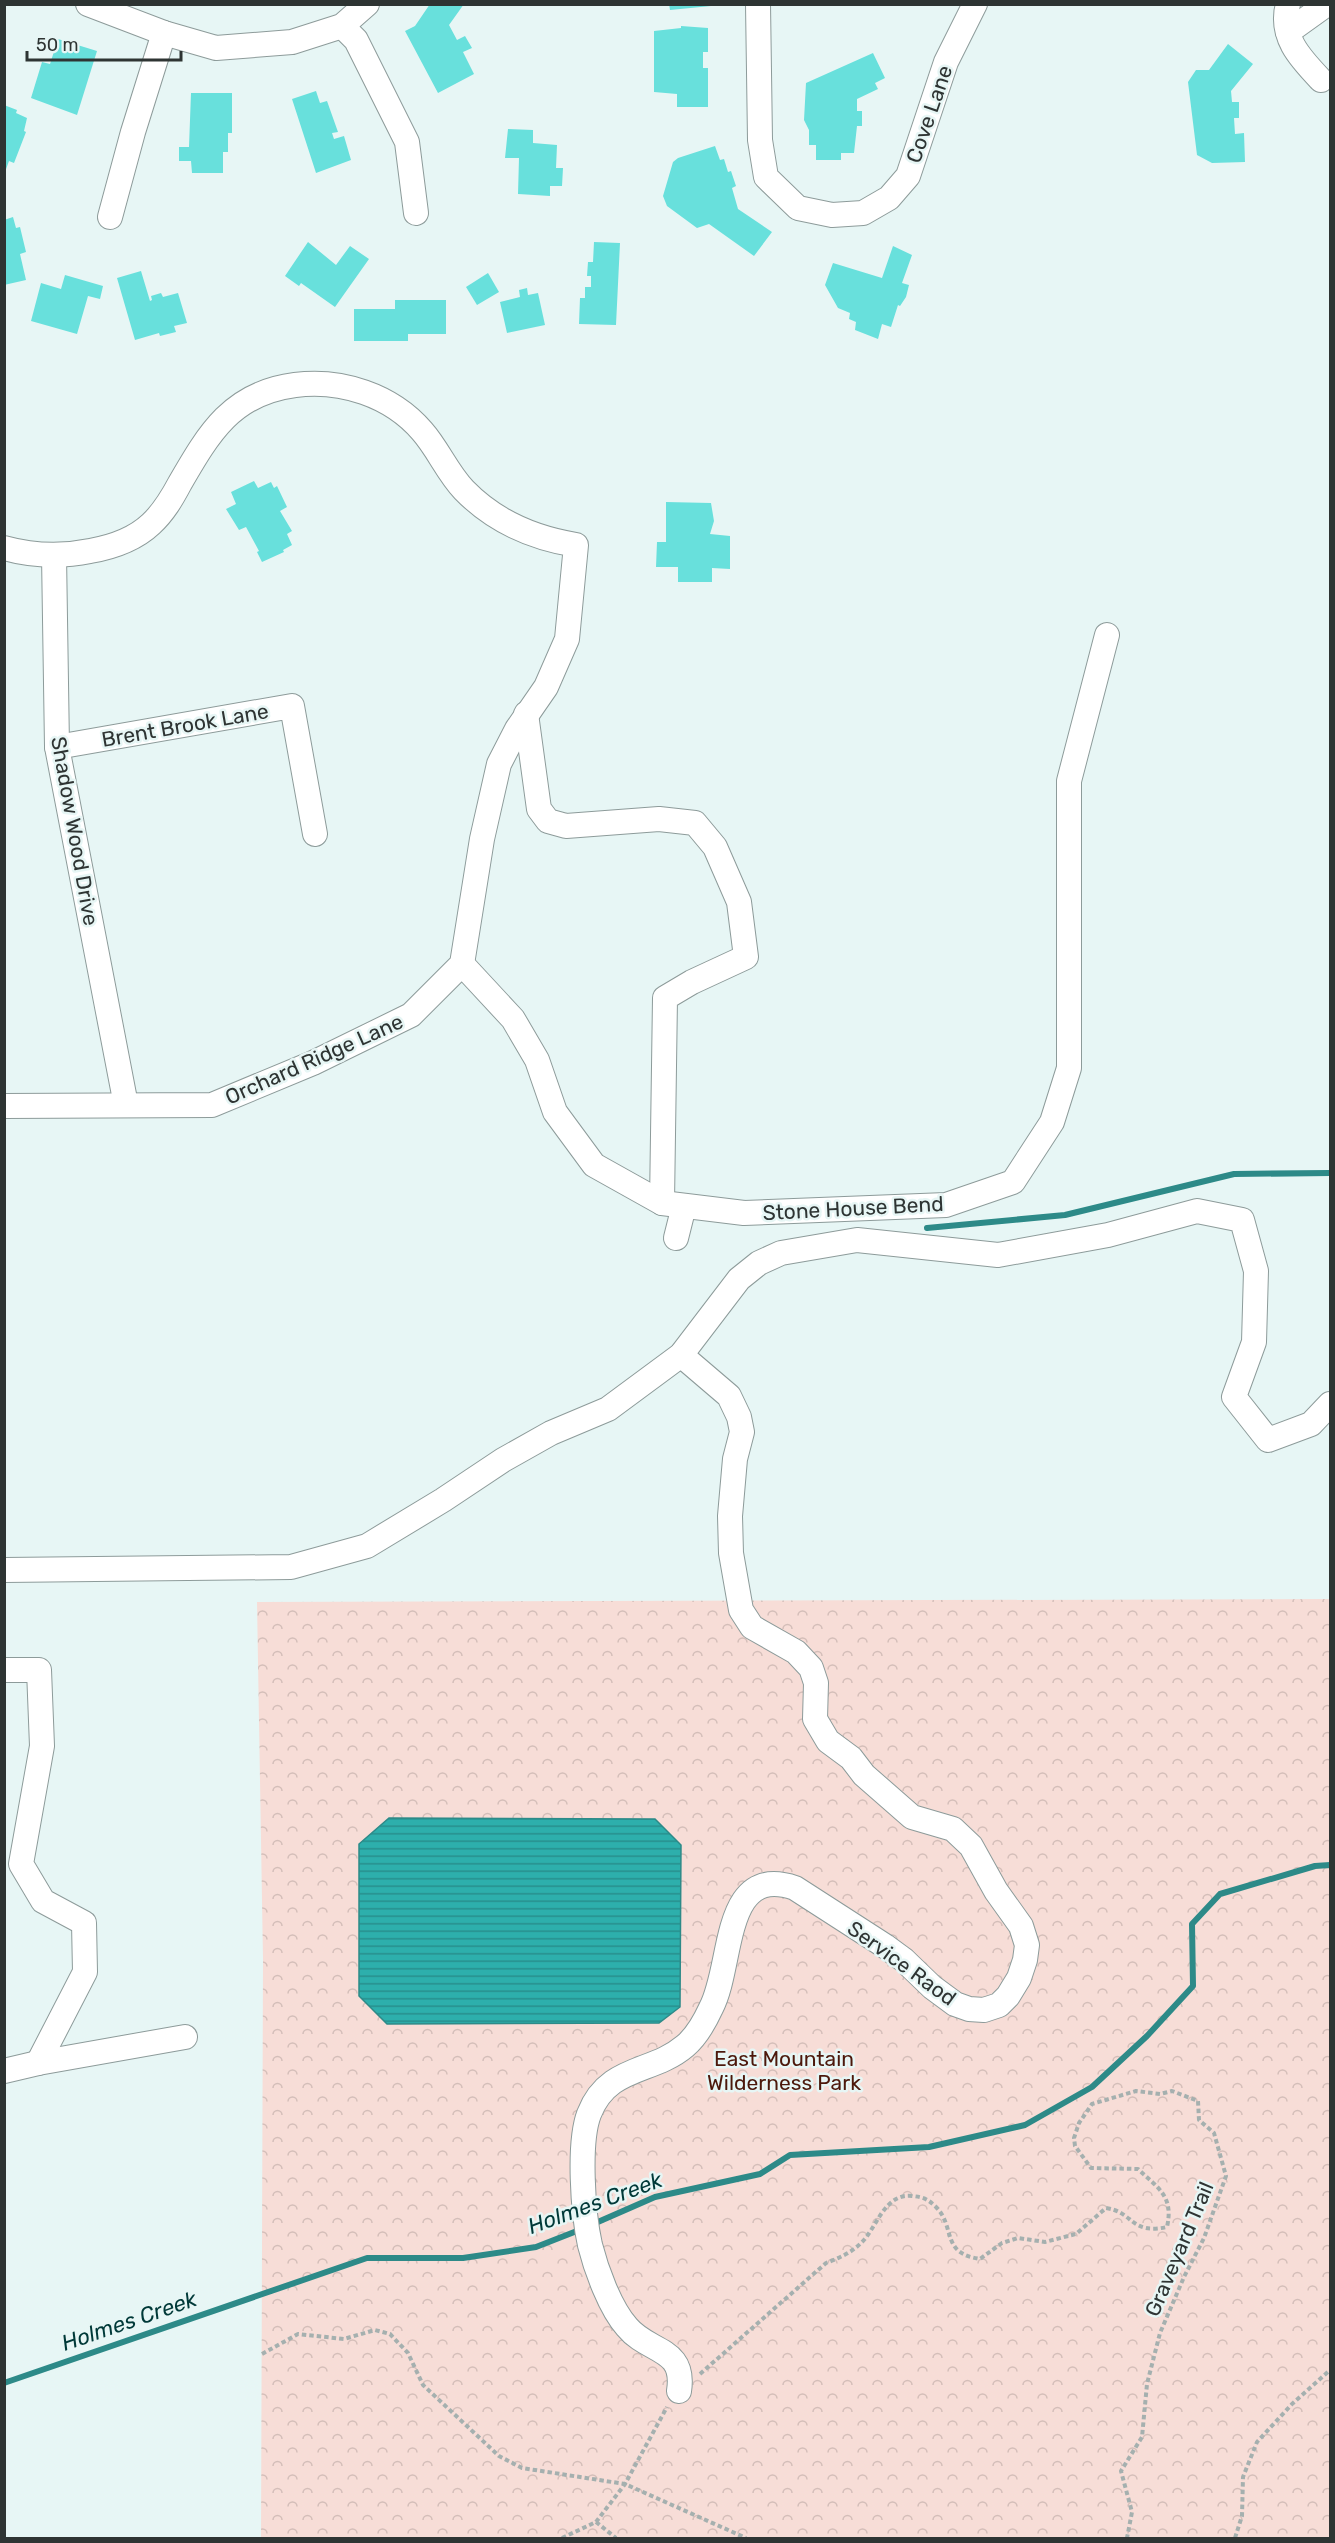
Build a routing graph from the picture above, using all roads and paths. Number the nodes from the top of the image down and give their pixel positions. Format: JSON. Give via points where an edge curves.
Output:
{"nodes":[{"id":1,"x":88,"y":4,"type":"edge"},
{"id":2,"x":367,"y":4,"type":"edge"},
{"id":3,"x":758,"y":4,"type":"edge"},
{"id":4,"x":975,"y":4,"type":"edge"},
{"id":5,"x":1288,"y":4,"type":"edge"},
{"id":6,"x":1327,"y":4,"type":"edge"},
{"id":7,"x":342,"y":26,"type":"junction"},
{"id":8,"x":1288,"y":32,"type":"junction"},
{"id":9,"x":164,"y":33,"type":"junction"},
{"id":10,"x":1321,"y":80,"type":"dead end"},
{"id":11,"x":416,"y":213,"type":"dead end"},
{"id":12,"x":110,"y":217,"type":"dead end"},
{"id":13,"x":4,"y":548,"type":"edge"},
{"id":14,"x":54,"y":555,"type":"junction"},
{"id":15,"x":1107,"y":635,"type":"dead end"},
{"id":16,"x":526,"y":714,"type":"junction"},
{"id":17,"x":57,"y":747,"type":"junction"},
{"id":18,"x":315,"y":834,"type":"dead end"},
{"id":19,"x":462,"y":964,"type":"junction"},
{"id":20,"x":126,"y":1105,"type":"junction"},
{"id":21,"x":4,"y":1106,"type":"edge"},
{"id":22,"x":673,"y":1204,"type":"junction"},
{"id":23,"x":676,"y":1238,"type":"dead end"},
{"id":24,"x":681,"y":1355,"type":"junction"},
{"id":25,"x":1330,"y":1404,"type":"edge"},
{"id":26,"x":4,"y":1570,"type":"edge"},
{"id":27,"x":4,"y":1670,"type":"edge"},
{"id":28,"x":185,"y":2037,"type":"dead end"},
{"id":29,"x":38,"y":2063,"type":"junction"},
{"id":30,"x":4,"y":2071,"type":"edge"},
{"id":31,"x":262,"y":2354,"type":"dead end"},
{"id":32,"x":1330,"y":2370,"type":"edge"},
{"id":33,"x":679,"y":2391,"type":"junction"},
{"id":34,"x":626,"y":2484,"type":"junction"},
{"id":35,"x":596,"y":2522,"type":"junction"},
{"id":36,"x":562,"y":2538,"type":"edge"},
{"id":37,"x":616,"y":2538,"type":"edge"},
{"id":38,"x":746,"y":2538,"type":"edge"},
{"id":39,"x":1128,"y":2538,"type":"edge"},
{"id":40,"x":1235,"y":2538,"type":"edge"}],
"edges":[{"from":1,"to":9,"type":"street"},
{"from":2,"to":7,"type":"street"},
{"from":3,"to":4,"type":"street","name":"Cove Lane","via":[[760,140],[766,177],[798,208],[832,215],[863,213],[889,198],[908,176],[946,62]]},
{"from":5,"to":8,"type":"street"},
{"from":6,"to":8,"type":"street"},
{"from":7,"to":9,"type":"street","via":[[292,42],[216,48]]},
{"from":7,"to":11,"type":"street","via":[[356,40],[407,142]]},
{"from":8,"to":10,"type":"street","via":[[1294,50]]},
{"from":9,"to":12,"type":"street"},
{"from":13,"to":14,"type":"street"},
{"from":14,"to":16,"type":"street","via":[[115,545],[140,533],[171,499],[205,440],[241,404],[276,388],[313,383],[372,395],[422,430],[464,489],[495,516],[533,536],[576,545],[567,639],[546,687]]},
{"from":14,"to":17,"type":"street","name":"Shadow Wood Drive"},
{"from":15,"to":22,"type":"street","name":"Stone House Bend","via":[[1069,781],[1070,1068],[1052,1122],[1013,1182],[946,1205],[744,1213]]},
{"from":16,"to":19,"type":"street","via":[[499,764],[482,839]]},
{"from":16,"to":22,"type":"street","via":[[539,809],[548,821],[566,826],[659,819],[694,822],[715,847],[739,902],[746,957],[665,998]]},
{"from":17,"to":18,"type":"street","name":"Brent Brook Lane","via":[[292,706]]},
{"from":17,"to":20,"type":"street","name":"Shadow Wood Drive"},
{"from":19,"to":20,"type":"street","name":"Orchard Ridge Lane","via":[[411,1015],[313,1063],[212,1105]]},
{"from":19,"to":22,"type":"street","name":"Stone House Bend","via":[[513,1019],[537,1060],[555,1112],[594,1165]]},
{"from":20,"to":21,"type":"street","name":"Orchard Ridge Lane"},
{"from":22,"to":23,"type":"street"},
{"from":24,"to":25,"type":"street","via":[[739,1279],[759,1263],[781,1253],[857,1240],[998,1255],[1108,1235],[1197,1211],[1242,1220],[1256,1271],[1254,1342],[1234,1397],[1268,1440],[1311,1424]]},
{"from":24,"to":26,"type":"street","via":[[608,1409],[503,1460],[367,1546],[291,1567]]},
{"from":24,"to":33,"type":"street","name":"Service Raod","via":[[729,1396],[739,1417],[742,1432],[735,1459],[730,1516],[731,1553],[741,1610],[752,1627],[796,1652],[811,1668],[816,1683],[815,1719],[828,1741],[912,1817],[953,1829],[968,1841],[1021,1926],[1027,1945],[1019,1978],[1008,1996],[999,2005],[984,2010],[969,2009],[955,2004],[885,1946],[795,1888],[765,1884],[743,1899],[718,1992],[697,2031],[676,2052],[608,2085],[588,2115],[583,2139],[590,2245],[610,2300],[627,2328],[675,2362],[681,2377]]},
{"from":27,"to":29,"type":"street","via":[[39,1670],[42,1746],[21,1864],[43,1901],[84,1923],[85,1971]]},
{"from":28,"to":29,"type":"street"},
{"from":29,"to":30,"type":"street"},
{"from":31,"to":34,"type":"path","via":[[298,2334],[344,2339],[375,2330],[390,2334],[408,2353],[423,2385],[499,2456],[522,2468]]},
{"from":32,"to":40,"type":"path","via":[[1292,2403],[1257,2442],[1243,2477],[1242,2516]]},
{"from":33,"to":34,"type":"path","name":"Graveyard Trail","via":[[664,2410]]},
{"from":33,"to":39,"type":"path","name":"Graveyard Trail","via":[[826,2263],[849,2253],[863,2241],[890,2203],[906,2195],[925,2197],[939,2209],[955,2247],[964,2256],[980,2259],[1002,2243],[1018,2238],[1045,2242],[1077,2234],[1106,2208],[1151,2230],[1167,2227],[1171,2210],[1162,2192],[1138,2169],[1091,2168],[1074,2138],[1092,2104],[1136,2091],[1172,2091],[1198,2101],[1199,2120],[1214,2133],[1226,2176],[1204,2238],[1160,2333],[1147,2384],[1142,2437],[1121,2471],[1132,2512]]},
{"from":34,"to":35,"type":"path","name":"Graveyard Trail"},
{"from":34,"to":38,"type":"path"},
{"from":35,"to":36,"type":"path"},
{"from":35,"to":37,"type":"path"}]}
